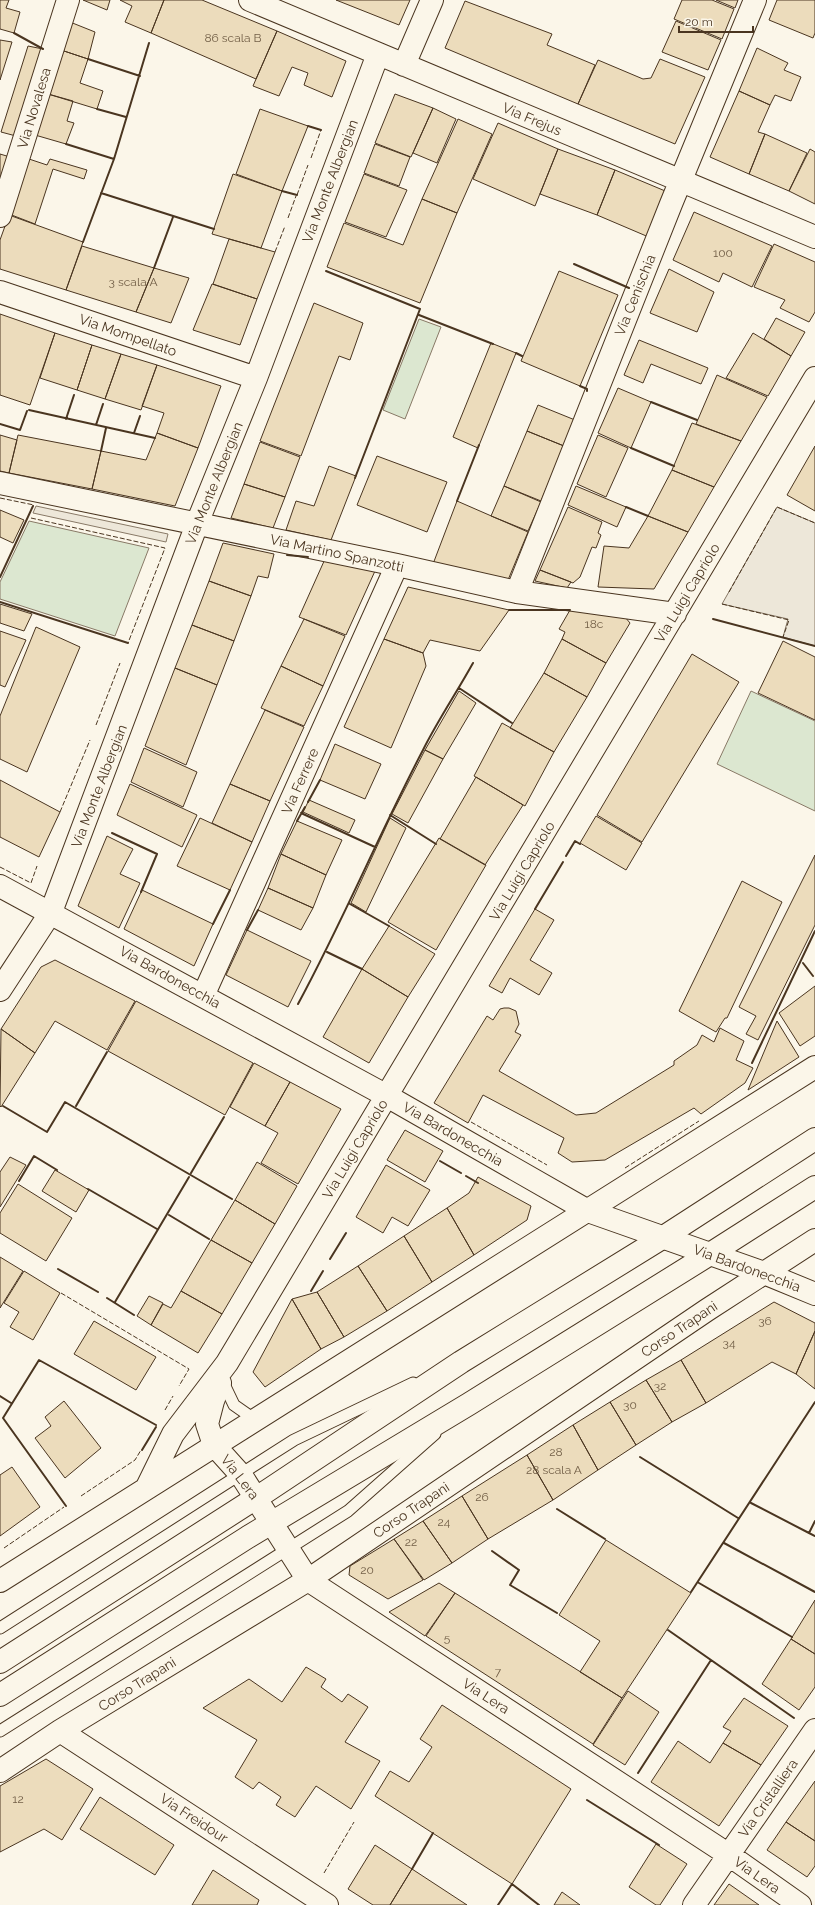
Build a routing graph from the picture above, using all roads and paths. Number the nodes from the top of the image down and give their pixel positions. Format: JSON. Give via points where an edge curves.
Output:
{"nodes":[{"id":1,"x":68,"y":0,"type":"edge"},
{"id":2,"x":250,"y":0,"type":"edge"},
{"id":3,"x":432,"y":0,"type":"edge"},
{"id":4,"x":755,"y":0,"type":"edge"},
{"id":5,"x":378,"y":54,"type":"junction"},
{"id":6,"x":404,"y":65,"type":"junction"},
{"id":7,"x":680,"y":180,"type":"junction"},
{"id":8,"x":0,"y":216,"type":"edge"},
{"id":9,"x":815,"y":237,"type":"edge"},
{"id":10,"x":0,"y":292,"type":"edge"},
{"id":11,"x":256,"y":378,"type":"junction"},
{"id":12,"x":815,"y":378,"type":"edge"},
{"id":13,"x":0,"y":483,"type":"edge"},
{"id":14,"x":197,"y":523,"type":"junction"},
{"id":15,"x":397,"y":565,"type":"junction"},
{"id":16,"x":517,"y":592,"type":"junction"},
{"id":17,"x":675,"y":614,"type":"junction"},
{"id":18,"x":0,"y":886,"type":"edge"},
{"id":19,"x":51,"y":912,"type":"junction"},
{"id":20,"x":0,"y":990,"type":"edge"},
{"id":21,"x":203,"y":996,"type":"junction"},
{"id":22,"x":815,"y":1067,"type":"edge"},
{"id":23,"x":387,"y":1096,"type":"junction"},
{"id":24,"x":815,"y":1139,"type":"edge"},
{"id":25,"x":815,"y":1187,"type":"edge"},
{"id":26,"x":588,"y":1212,"type":"junction"},
{"id":27,"x":662,"y":1238,"type":"junction"},
{"id":28,"x":815,"y":1240,"type":"edge"},
{"id":29,"x":710,"y":1254,"type":"junction"},
{"id":30,"x":764,"y":1273,"type":"junction"},
{"id":31,"x":815,"y":1294,"type":"edge"},
{"id":32,"x":461,"y":1362,"type":"junction"},
{"id":33,"x":224,"y":1372,"type":"junction"},
{"id":34,"x":469,"y":1404,"type":"junction"},
{"id":35,"x":254,"y":1419,"type":"junction"},
{"id":36,"x":214,"y":1445,"type":"junction"},
{"id":37,"x":241,"y":1475,"type":"junction"},
{"id":38,"x":147,"y":1487,"type":"junction"},
{"id":39,"x":256,"y":1498,"type":"junction"},
{"id":40,"x":271,"y":1523,"type":"junction"},
{"id":41,"x":288,"y":1548,"type":"junction"},
{"id":42,"x":308,"y":1580,"type":"junction"},
{"id":43,"x":0,"y":1581,"type":"edge"},
{"id":44,"x":0,"y":1628,"type":"edge"},
{"id":45,"x":0,"y":1662,"type":"edge"},
{"id":46,"x":0,"y":1696,"type":"edge"},
{"id":47,"x":815,"y":1730,"type":"edge"},
{"id":48,"x":0,"y":1731,"type":"edge"},
{"id":49,"x":60,"y":1732,"type":"junction"},
{"id":50,"x":0,"y":1771,"type":"edge"},
{"id":51,"x":729,"y":1855,"type":"junction"},
{"id":52,"x":327,"y":1905,"type":"edge"},
{"id":53,"x":694,"y":1905,"type":"edge"},
{"id":54,"x":800,"y":1905,"type":"edge"}],
"edges":[{"from":1,"to":8,"type":"street","name":"Via Novalesa"},
{"from":2,"to":5,"type":"street","name":"Via Frejus"},
{"from":3,"to":6,"type":"street"},
{"from":4,"to":7,"type":"street","name":"Via Cenischia"},
{"from":5,"to":6,"type":"street","name":"Via Frejus"},
{"from":5,"to":11,"type":"street","name":"Via Monte Albergian"},
{"from":6,"to":7,"type":"street","name":"Via Frejus"},
{"from":7,"to":9,"type":"street","name":"Via Frejus"},
{"from":7,"to":16,"type":"street","name":"Via Cenischia"},
{"from":10,"to":11,"type":"street","name":"Via Mompellato"},
{"from":11,"to":14,"type":"street","name":"Via Monte Albergian"},
{"from":12,"to":17,"type":"street","name":"Via Luigi Capriolo"},
{"from":13,"to":14,"type":"street","name":"Via Martino Spanzotti"},
{"from":14,"to":15,"type":"street","name":"Via Martino Spanzotti"},
{"from":14,"to":19,"type":"street","name":"Via Monte Albergian"},
{"from":15,"to":16,"type":"street","name":"Via Martino Spanzotti"},
{"from":15,"to":21,"type":"street","name":"Via Ferrere"},
{"from":16,"to":17,"type":"street","name":"Via Martino Spanzotti"},
{"from":17,"to":23,"type":"street","name":"Via Luigi Capriolo"},
{"from":18,"to":19,"type":"street","name":"Via Bardonecchia"},
{"from":19,"to":20,"type":"street","name":"Via Monte Albergian"},
{"from":19,"to":21,"type":"street","name":"Via Bardonecchia"},
{"from":21,"to":23,"type":"street","name":"Via Bardonecchia"},
{"from":22,"to":26,"type":"street"},
{"from":23,"to":26,"type":"street","name":"Via Bardonecchia"},
{"from":23,"to":33,"type":"street","name":"Via Luigi Capriolo"},
{"from":24,"to":27,"type":"street"},
{"from":25,"to":29,"type":"street"},
{"from":26,"to":27,"type":"street","name":"Via Bardonecchia"},
{"from":26,"to":35,"type":"street"},
{"from":27,"to":29,"type":"street","name":"Via Bardonecchia"},
{"from":27,"to":32,"type":"street"},
{"from":28,"to":30,"type":"street","name":"Corso Trapani"},
{"from":29,"to":30,"type":"street","name":"Via Bardonecchia"},
{"from":29,"to":34,"type":"street"},
{"from":30,"to":31,"type":"street","name":"Via Bardonecchia"},
{"from":30,"to":42,"type":"street","name":"Corso Trapani"},
{"from":32,"to":37,"type":"lane","via":[[347,1413],[294,1440]]},
{"from":32,"to":39,"type":"street"},
{"from":33,"to":35,"type":"lane","via":[[234,1404]]},
{"from":33,"to":36,"type":"street","name":"Via Luigi Capriolo","via":[[206,1424]]},
{"from":33,"to":38,"type":"street","name":"Via Luigi Capriolo","via":[[173,1434]]},
{"from":34,"to":40,"type":"street"},
{"from":34,"to":41,"type":"lane","via":[[348,1510]]},
{"from":35,"to":36,"type":"street"},
{"from":36,"to":37,"type":"street","name":"Via Lera"},
{"from":36,"to":38,"type":"street"},
{"from":37,"to":39,"type":"street","name":"Via Lera"},
{"from":37,"to":44,"type":"lane"},
{"from":38,"to":43,"type":"street"},
{"from":39,"to":40,"type":"street","name":"Via Lera"},
{"from":39,"to":45,"type":"street"},
{"from":40,"to":41,"type":"street","name":"Via Lera"},
{"from":40,"to":46,"type":"street"},
{"from":41,"to":42,"type":"street","name":"Via Lera"},
{"from":41,"to":48,"type":"lane"},
{"from":42,"to":49,"type":"street","name":"Corso Trapani"},
{"from":42,"to":51,"type":"street","name":"Via Lera"},
{"from":47,"to":51,"type":"street","name":"Via Cristalliera"},
{"from":49,"to":50,"type":"street","name":"Corso Trapani"},
{"from":49,"to":52,"type":"street","name":"Via Freidour"},
{"from":51,"to":53,"type":"street","name":"Via Cristalliera"},
{"from":51,"to":54,"type":"street","name":"Via Lera"}]}
